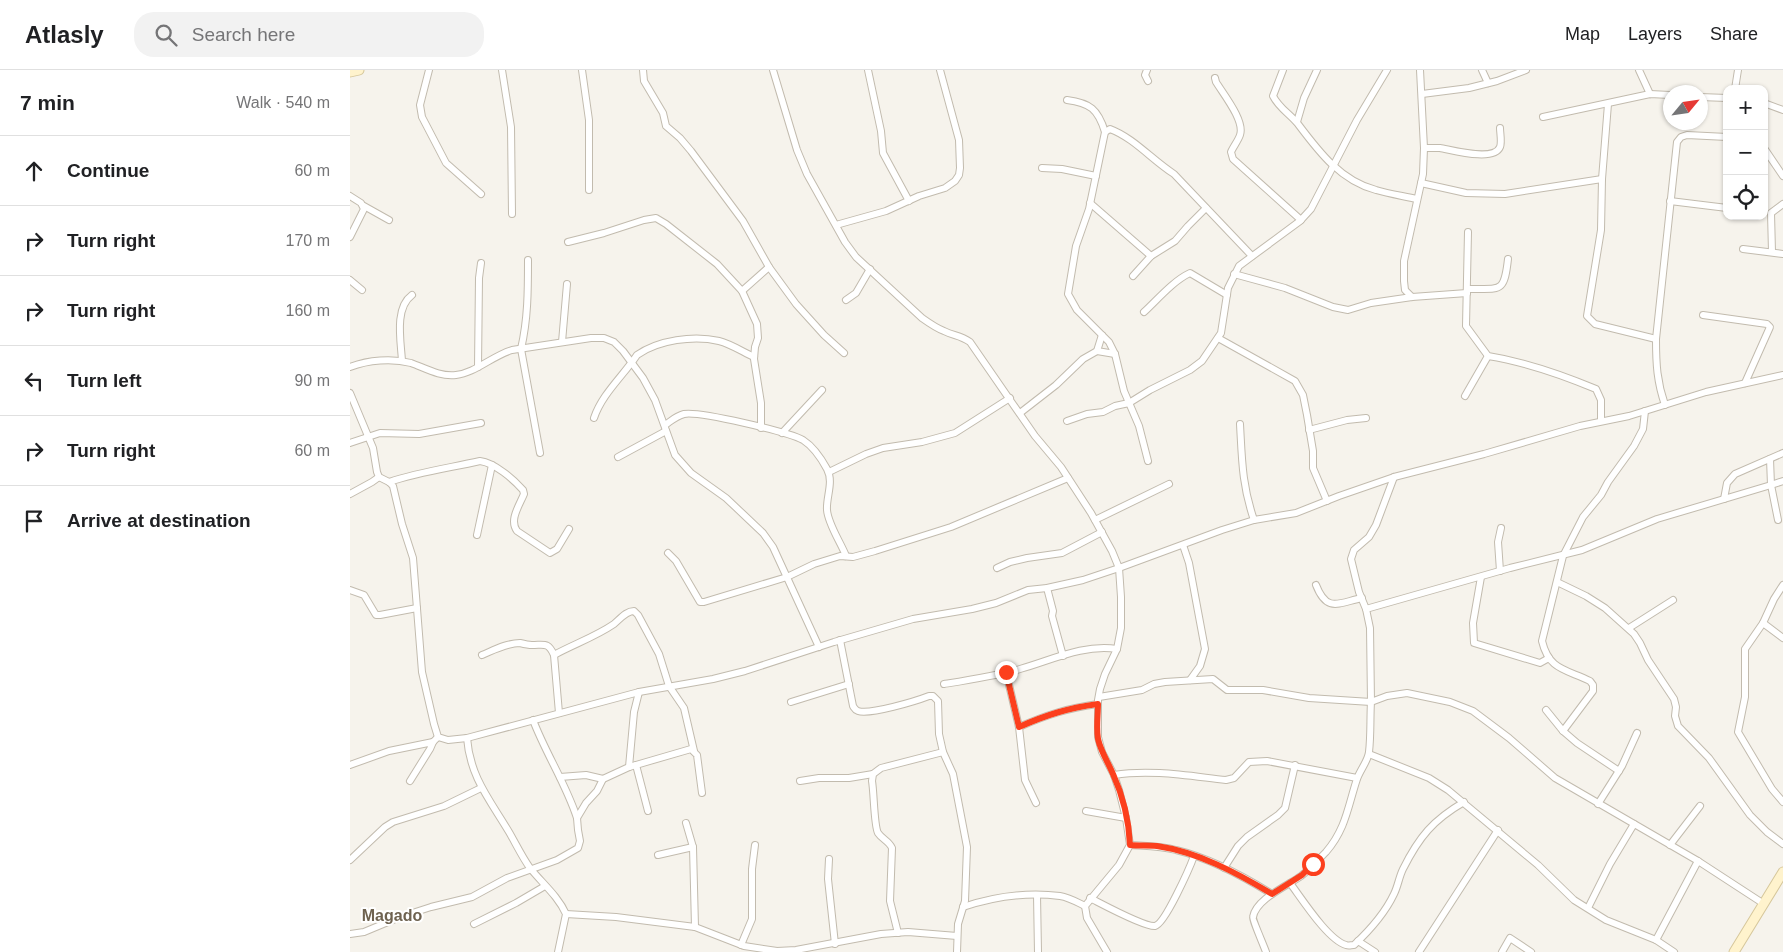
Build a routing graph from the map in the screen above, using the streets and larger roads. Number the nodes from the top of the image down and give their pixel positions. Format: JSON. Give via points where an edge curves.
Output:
{"nodes":[{"id":1,"x":429,"y":70,"type":"edge"},
{"id":2,"x":502,"y":70,"type":"edge"},
{"id":3,"x":582,"y":70,"type":"edge"},
{"id":4,"x":643,"y":70,"type":"edge"},
{"id":5,"x":773,"y":70,"type":"edge"},
{"id":6,"x":868,"y":70,"type":"edge"},
{"id":7,"x":940,"y":70,"type":"edge"},
{"id":8,"x":1147,"y":70,"type":"edge"},
{"id":9,"x":1282,"y":70,"type":"edge"},
{"id":10,"x":1317,"y":70,"type":"edge"},
{"id":11,"x":1387,"y":70,"type":"edge"},
{"id":12,"x":1420,"y":70,"type":"edge"},
{"id":13,"x":1482,"y":70,"type":"edge"},
{"id":14,"x":1526,"y":70,"type":"edge"},
{"id":15,"x":1639,"y":70,"type":"edge"},
{"id":16,"x":1738,"y":70,"type":"edge"},
{"id":17,"x":1215,"y":78,"type":"dead end"},
{"id":18,"x":1148,"y":81,"type":"dead end"},
{"id":19,"x":1488,"y":83,"type":"junction"},
{"id":20,"x":1736,"y":85,"type":"edge"},
{"id":21,"x":1422,"y":94,"type":"junction"},
{"id":22,"x":1650,"y":94,"type":"junction"},
{"id":23,"x":1663,"y":95,"type":"edge"},
{"id":24,"x":1708,"y":97,"type":"edge"},
{"id":25,"x":1723,"y":98,"type":"edge"},
{"id":26,"x":1067,"y":100,"type":"dead end"},
{"id":27,"x":1608,"y":104,"type":"junction"},
{"id":28,"x":1768,"y":104,"type":"edge"},
{"id":29,"x":1783,"y":110,"type":"edge"},
{"id":30,"x":1543,"y":116,"type":"dead end"},
{"id":31,"x":1297,"y":122,"type":"junction"},
{"id":32,"x":1500,"y":128,"type":"dead end"},
{"id":33,"x":1105,"y":132,"type":"junction"},
{"id":34,"x":1723,"y":136,"type":"edge"},
{"id":35,"x":1424,"y":148,"type":"junction"},
{"id":36,"x":1768,"y":154,"type":"edge"},
{"id":37,"x":1333,"y":166,"type":"junction"},
{"id":38,"x":1042,"y":168,"type":"dead end"},
{"id":39,"x":1096,"y":176,"type":"junction"},
{"id":40,"x":1783,"y":176,"type":"edge"},
{"id":41,"x":1602,"y":180,"type":"junction"},
{"id":42,"x":1420,"y":183,"type":"junction"},
{"id":43,"x":590,"y":190,"type":"dead end"},
{"id":44,"x":481,"y":194,"type":"dead end"},
{"id":45,"x":350,"y":196,"type":"edge"},
{"id":46,"x":1417,"y":198,"type":"junction"},
{"id":47,"x":909,"y":200,"type":"junction"},
{"id":48,"x":1670,"y":201,"type":"junction"},
{"id":49,"x":1090,"y":203,"type":"junction"},
{"id":50,"x":1783,"y":204,"type":"edge"},
{"id":51,"x":364,"y":206,"type":"junction"},
{"id":52,"x":1206,"y":208,"type":"junction"},
{"id":53,"x":1723,"y":208,"type":"edge"},
{"id":54,"x":1768,"y":213,"type":"edge"},
{"id":55,"x":512,"y":214,"type":"dead end"},
{"id":56,"x":389,"y":220,"type":"dead end"},
{"id":57,"x":1301,"y":220,"type":"junction"},
{"id":58,"x":836,"y":225,"type":"junction"},
{"id":59,"x":1468,"y":232,"type":"dead end"},
{"id":60,"x":350,"y":237,"type":"edge"},
{"id":61,"x":568,"y":242,"type":"dead end"},
{"id":62,"x":1743,"y":249,"type":"dead end"},
{"id":63,"x":1772,"y":252,"type":"junction"},
{"id":64,"x":1783,"y":254,"type":"edge"},
{"id":65,"x":1152,"y":256,"type":"junction"},
{"id":66,"x":1252,"y":256,"type":"junction"},
{"id":67,"x":1508,"y":259,"type":"dead end"},
{"id":68,"x":528,"y":260,"type":"dead end"},
{"id":69,"x":481,"y":263,"type":"dead end"},
{"id":70,"x":769,"y":267,"type":"junction"},
{"id":71,"x":870,"y":269,"type":"junction"},
{"id":72,"x":1234,"y":274,"type":"junction"},
{"id":73,"x":1133,"y":276,"type":"dead end"},
{"id":74,"x":350,"y":280,"type":"edge"},
{"id":75,"x":567,"y":284,"type":"dead end"},
{"id":76,"x":362,"y":290,"type":"dead end"},
{"id":77,"x":742,"y":291,"type":"junction"},
{"id":78,"x":1467,"y":291,"type":"junction"},
{"id":79,"x":412,"y":295,"type":"dead end"},
{"id":80,"x":1227,"y":295,"type":"junction"},
{"id":81,"x":1412,"y":298,"type":"junction"},
{"id":82,"x":846,"y":300,"type":"dead end"},
{"id":83,"x":1144,"y":312,"type":"dead end"},
{"id":84,"x":1703,"y":315,"type":"dead end"},
{"id":85,"x":1102,"y":335,"type":"junction"},
{"id":86,"x":1218,"y":338,"type":"junction"},
{"id":87,"x":1656,"y":340,"type":"junction"},
{"id":88,"x":562,"y":342,"type":"junction"},
{"id":89,"x":521,"y":349,"type":"junction"},
{"id":90,"x":1097,"y":351,"type":"junction"},
{"id":91,"x":844,"y":353,"type":"dead end"},
{"id":92,"x":1115,"y":354,"type":"junction"},
{"id":93,"x":1488,"y":356,"type":"junction"},
{"id":94,"x":754,"y":357,"type":"junction"},
{"id":95,"x":402,"y":361,"type":"junction"},
{"id":96,"x":632,"y":363,"type":"junction"},
{"id":97,"x":350,"y":367,"type":"edge"},
{"id":98,"x":478,"y":367,"type":"junction"},
{"id":99,"x":1783,"y":375,"type":"edge"},
{"id":100,"x":1745,"y":384,"type":"junction"},
{"id":101,"x":822,"y":390,"type":"dead end"},
{"id":102,"x":350,"y":394,"type":"edge"},
{"id":103,"x":1465,"y":396,"type":"dead end"},
{"id":104,"x":1010,"y":398,"type":"junction"},
{"id":105,"x":1129,"y":403,"type":"junction"},
{"id":106,"x":1665,"y":405,"type":"junction"},
{"id":107,"x":1645,"y":411,"type":"junction"},
{"id":108,"x":1020,"y":413,"type":"junction"},
{"id":109,"x":594,"y":418,"type":"dead end"},
{"id":110,"x":1366,"y":418,"type":"dead end"},
{"id":111,"x":1067,"y":421,"type":"dead end"},
{"id":112,"x":1601,"y":421,"type":"junction"},
{"id":113,"x":481,"y":423,"type":"dead end"},
{"id":114,"x":1240,"y":424,"type":"dead end"},
{"id":115,"x":665,"y":428,"type":"junction"},
{"id":116,"x":761,"y":428,"type":"junction"},
{"id":117,"x":1309,"y":430,"type":"junction"},
{"id":118,"x":782,"y":433,"type":"junction"},
{"id":119,"x":369,"y":436,"type":"junction"},
{"id":120,"x":350,"y":443,"type":"edge"},
{"id":121,"x":540,"y":453,"type":"dead end"},
{"id":122,"x":1783,"y":453,"type":"edge"},
{"id":123,"x":618,"y":457,"type":"dead end"},
{"id":124,"x":1770,"y":459,"type":"junction"},
{"id":125,"x":1148,"y":462,"type":"dead end"},
{"id":126,"x":492,"y":465,"type":"junction"},
{"id":127,"x":829,"y":472,"type":"junction"},
{"id":128,"x":379,"y":477,"type":"junction"},
{"id":129,"x":1394,"y":477,"type":"junction"},
{"id":130,"x":1068,"y":478,"type":"junction"},
{"id":131,"x":1783,"y":481,"type":"edge"},
{"id":132,"x":389,"y":482,"type":"junction"},
{"id":133,"x":1169,"y":484,"type":"dead end"},
{"id":134,"x":1771,"y":485,"type":"junction"},
{"id":135,"x":350,"y":494,"type":"edge"},
{"id":136,"x":1724,"y":499,"type":"junction"},
{"id":137,"x":1327,"y":501,"type":"junction"},
{"id":138,"x":1095,"y":520,"type":"junction"},
{"id":139,"x":1254,"y":520,"type":"junction"},
{"id":140,"x":1778,"y":520,"type":"dead end"},
{"id":141,"x":1500,"y":528,"type":"dead end"},
{"id":142,"x":569,"y":529,"type":"dead end"},
{"id":143,"x":1102,"y":532,"type":"junction"},
{"id":144,"x":477,"y":534,"type":"dead end"},
{"id":145,"x":1183,"y":545,"type":"junction"},
{"id":146,"x":668,"y":553,"type":"dead end"},
{"id":147,"x":846,"y":556,"type":"junction"},
{"id":148,"x":1562,"y":556,"type":"junction"},
{"id":149,"x":997,"y":568,"type":"dead end"},
{"id":150,"x":1119,"y":568,"type":"junction"},
{"id":151,"x":1500,"y":571,"type":"junction"},
{"id":152,"x":787,"y":577,"type":"junction"},
{"id":153,"x":1481,"y":577,"type":"junction"},
{"id":154,"x":1557,"y":582,"type":"junction"},
{"id":155,"x":1316,"y":585,"type":"dead end"},
{"id":156,"x":1783,"y":585,"type":"edge"},
{"id":157,"x":1047,"y":588,"type":"junction"},
{"id":158,"x":350,"y":590,"type":"edge"},
{"id":159,"x":1362,"y":598,"type":"junction"},
{"id":160,"x":1673,"y":600,"type":"dead end"},
{"id":161,"x":416,"y":608,"type":"junction"},
{"id":162,"x":1366,"y":609,"type":"junction"},
{"id":163,"x":1763,"y":623,"type":"junction"},
{"id":164,"x":1628,"y":628,"type":"junction"},
{"id":165,"x":1783,"y":638,"type":"edge"},
{"id":166,"x":840,"y":640,"type":"junction"},
{"id":167,"x":819,"y":647,"type":"junction"},
{"id":168,"x":1117,"y":649,"type":"junction"},
{"id":169,"x":482,"y":655,"type":"dead end"},
{"id":170,"x":554,"y":655,"type":"junction"},
{"id":171,"x":1063,"y":656,"type":"junction"},
{"id":172,"x":1549,"y":658,"type":"junction"},
{"id":173,"x":1200,"y":666,"type":"junction"},
{"id":174,"x":1006,"y":672,"type":"junction"},
{"id":175,"x":1206,"y":679,"type":"junction"},
{"id":176,"x":1190,"y":680,"type":"junction"},
{"id":177,"x":849,"y":684,"type":"junction"},
{"id":178,"x":944,"y":684,"type":"dead end"},
{"id":179,"x":669,"y":686,"type":"junction"},
{"id":180,"x":638,"y":692,"type":"junction"},
{"id":181,"x":1098,"y":701,"type":"junction"},
{"id":182,"x":791,"y":702,"type":"dead end"},
{"id":183,"x":1371,"y":702,"type":"junction"},
{"id":184,"x":1546,"y":710,"type":"dead end"},
{"id":185,"x":559,"y":713,"type":"junction"},
{"id":186,"x":533,"y":720,"type":"junction"},
{"id":187,"x":1019,"y":727,"type":"junction"},
{"id":188,"x":1563,"y":731,"type":"junction"},
{"id":189,"x":1637,"y":733,"type":"dead end"},
{"id":190,"x":438,"y":737,"type":"junction"},
{"id":191,"x":467,"y":738,"type":"junction"},
{"id":192,"x":432,"y":742,"type":"junction"},
{"id":193,"x":694,"y":751,"type":"junction"},
{"id":194,"x":943,"y":752,"type":"junction"},
{"id":195,"x":1369,"y":754,"type":"junction"},
{"id":196,"x":350,"y":765,"type":"edge"},
{"id":197,"x":632,"y":766,"type":"junction"},
{"id":198,"x":1295,"y":766,"type":"junction"},
{"id":199,"x":1619,"y":771,"type":"junction"},
{"id":200,"x":873,"y":774,"type":"junction"},
{"id":201,"x":1114,"y":775,"type":"junction"},
{"id":202,"x":560,"y":777,"type":"junction"},
{"id":203,"x":1357,"y":778,"type":"junction"},
{"id":204,"x":603,"y":779,"type":"junction"},
{"id":205,"x":410,"y":781,"type":"dead end"},
{"id":206,"x":800,"y":781,"type":"dead end"},
{"id":207,"x":481,"y":788,"type":"junction"},
{"id":208,"x":702,"y":793,"type":"dead end"},
{"id":209,"x":1464,"y":802,"type":"junction"},
{"id":210,"x":1783,"y":802,"type":"edge"},
{"id":211,"x":1036,"y":804,"type":"dead end"},
{"id":212,"x":1598,"y":804,"type":"junction"},
{"id":213,"x":1700,"y":806,"type":"dead end"},
{"id":214,"x":1086,"y":811,"type":"dead end"},
{"id":215,"x":648,"y":812,"type":"dead end"},
{"id":216,"x":578,"y":818,"type":"junction"},
{"id":217,"x":1126,"y":818,"type":"junction"},
{"id":218,"x":686,"y":823,"type":"dead end"},
{"id":219,"x":1634,"y":824,"type":"junction"},
{"id":220,"x":1498,"y":830,"type":"junction"},
{"id":221,"x":1783,"y":844,"type":"edge"},
{"id":222,"x":755,"y":845,"type":"dead end"},
{"id":223,"x":1130,"y":845,"type":"junction"},
{"id":224,"x":1670,"y":845,"type":"junction"},
{"id":225,"x":693,"y":847,"type":"junction"},
{"id":226,"x":658,"y":855,"type":"dead end"},
{"id":227,"x":1194,"y":856,"type":"junction"},
{"id":228,"x":829,"y":859,"type":"dead end"},
{"id":229,"x":350,"y":860,"type":"edge"},
{"id":230,"x":1698,"y":861,"type":"junction"},
{"id":231,"x":530,"y":868,"type":"junction"},
{"id":232,"x":1224,"y":868,"type":"junction"},
{"id":233,"x":1783,"y":872,"type":"edge"},
{"id":234,"x":1290,"y":883,"type":"junction"},
{"id":235,"x":545,"y":886,"type":"junction"},
{"id":236,"x":1272,"y":894,"type":"junction"},
{"id":237,"x":1037,"y":895,"type":"junction"},
{"id":238,"x":1090,"y":898,"type":"junction"},
{"id":239,"x":1764,"y":904,"type":"junction"},
{"id":240,"x":1085,"y":906,"type":"junction"},
{"id":241,"x":963,"y":907,"type":"junction"},
{"id":242,"x":1588,"y":908,"type":"junction"},
{"id":243,"x":566,"y":914,"type":"junction"},
{"id":244,"x":474,"y":924,"type":"dead end"},
{"id":245,"x":694,"y":927,"type":"junction"},
{"id":246,"x":898,"y":933,"type":"junction"},
{"id":247,"x":350,"y":934,"type":"edge"},
{"id":248,"x":957,"y":936,"type":"junction"},
{"id":249,"x":1656,"y":940,"type":"junction"},
{"id":250,"x":1358,"y":941,"type":"junction"},
{"id":251,"x":835,"y":944,"type":"junction"},
{"id":252,"x":742,"y":948,"type":"edge"},
{"id":253,"x":558,"y":952,"type":"edge"},
{"id":254,"x":957,"y":952,"type":"edge"},
{"id":255,"x":1038,"y":952,"type":"edge"},
{"id":256,"x":1107,"y":952,"type":"edge"},
{"id":257,"x":1266,"y":952,"type":"edge"},
{"id":258,"x":1376,"y":952,"type":"edge"},
{"id":259,"x":1419,"y":952,"type":"edge"},
{"id":260,"x":1502,"y":952,"type":"edge"},
{"id":261,"x":1531,"y":952,"type":"edge"},
{"id":262,"x":1674,"y":952,"type":"edge"},
{"id":263,"x":1734,"y":952,"type":"edge"}],
"edges":[{"from":1,"to":44,"type":"street","via":[[420,105],[422,116],[446,163]]},
{"from":2,"to":55,"type":"street","via":[[511,127]]},
{"from":3,"to":43,"type":"street","via":[[589,127]]},
{"from":4,"to":70,"type":"street","via":[[644,81],[663,113],[666,126],[691,151],[743,221]]},
{"from":5,"to":58,"type":"street","via":[[797,150]]},
{"from":6,"to":47,"type":"street","via":[[882,131],[883,153]]},
{"from":7,"to":47,"type":"street","via":[[959,140],[959,175],[945,188]]},
{"from":8,"to":18,"type":"street"},
{"from":9,"to":31,"type":"street","via":[[1274,96],[1277,104]]},
{"from":10,"to":31,"type":"street"},
{"from":11,"to":37,"type":"street"},
{"from":12,"to":21,"type":"street"},
{"from":13,"to":19,"type":"street"},
{"from":14,"to":19,"type":"street"},
{"from":15,"to":22,"type":"street"},
{"from":16,"to":20,"type":"street"},
{"from":17,"to":57,"type":"street","via":[[1242,126],[1231,152],[1234,159]]},
{"from":19,"to":21,"type":"street"},
{"from":21,"to":35,"type":"street"},
{"from":22,"to":23,"type":"street"},
{"from":22,"to":27,"type":"street"},
{"from":24,"to":25,"type":"street"},
{"from":26,"to":33,"type":"street","via":[[1089,106],[1100,117]]},
{"from":27,"to":30,"type":"street"},
{"from":27,"to":41,"type":"street"},
{"from":28,"to":29,"type":"street"},
{"from":31,"to":37,"type":"street"},
{"from":32,"to":35,"type":"street","via":[[1501,146],[1491,154]]},
{"from":33,"to":39,"type":"street"},
{"from":33,"to":52,"type":"street","via":[[1117,132],[1138,146],[1174,174]]},
{"from":34,"to":48,"type":"street","via":[[1681,137],[1677,142]]},
{"from":35,"to":42,"type":"street"},
{"from":36,"to":40,"type":"street"},
{"from":37,"to":46,"type":"street","via":[[1352,180],[1375,190]]},
{"from":37,"to":57,"type":"street","via":[[1311,209]]},
{"from":38,"to":39,"type":"street"},
{"from":39,"to":49,"type":"street"},
{"from":41,"to":42,"type":"street","via":[[1505,194],[1466,193]]},
{"from":41,"to":87,"type":"street","via":[[1601,230],[1587,316],[1594,324]]},
{"from":42,"to":46,"type":"street"},
{"from":45,"to":51,"type":"street"},
{"from":46,"to":81,"type":"street","via":[[1404,262],[1404,281]]},
{"from":47,"to":58,"type":"street","via":[[886,212]]},
{"from":48,"to":53,"type":"street"},
{"from":48,"to":87,"type":"street"},
{"from":49,"to":65,"type":"street"},
{"from":49,"to":85,"type":"street","via":[[1076,246],[1068,294],[1076,310]]},
{"from":50,"to":54,"type":"street"},
{"from":51,"to":56,"type":"street"},
{"from":51,"to":60,"type":"street"},
{"from":52,"to":65,"type":"street","via":[[1175,241]]},
{"from":52,"to":66,"type":"street"},
{"from":54,"to":63,"type":"street"},
{"from":57,"to":66,"type":"street"},
{"from":58,"to":71,"type":"street","via":[[856,257]]},
{"from":59,"to":78,"type":"street"},
{"from":61,"to":77,"type":"street","via":[[656,218],[704,253]]},
{"from":62,"to":63,"type":"street"},
{"from":63,"to":64,"type":"street"},
{"from":65,"to":73,"type":"street"},
{"from":66,"to":72,"type":"street"},
{"from":67,"to":78,"type":"street","via":[[1506,280],[1502,286]]},
{"from":68,"to":89,"type":"street","via":[[528,309]]},
{"from":69,"to":98,"type":"street"},
{"from":70,"to":77,"type":"street"},
{"from":70,"to":91,"type":"street","via":[[796,304]]},
{"from":71,"to":82,"type":"street","via":[[856,293]]},
{"from":71,"to":104,"type":"street","via":[[934,326],[961,335],[970,342]]},
{"from":72,"to":80,"type":"street"},
{"from":72,"to":81,"type":"street","via":[[1348,310],[1371,303]]},
{"from":74,"to":76,"type":"street"},
{"from":75,"to":88,"type":"street"},
{"from":77,"to":94,"type":"street","via":[[757,324]]},
{"from":78,"to":81,"type":"street"},
{"from":78,"to":93,"type":"street","via":[[1466,326]]},
{"from":79,"to":95,"type":"street","via":[[401,315]]},
{"from":80,"to":83,"type":"street","via":[[1190,273]]},
{"from":80,"to":86,"type":"street"},
{"from":84,"to":100,"type":"street","via":[[1770,327]]},
{"from":85,"to":90,"type":"street"},
{"from":85,"to":92,"type":"street"},
{"from":86,"to":105,"type":"street","via":[[1190,370]]},
{"from":86,"to":117,"type":"street","via":[[1295,382],[1302,395]]},
{"from":87,"to":106,"type":"street","via":[[1656,371]]},
{"from":88,"to":89,"type":"street"},
{"from":88,"to":96,"type":"street","via":[[604,338],[614,342]]},
{"from":89,"to":98,"type":"street","via":[[500,354]]},
{"from":89,"to":121,"type":"street"},
{"from":90,"to":92,"type":"street"},
{"from":90,"to":108,"type":"street","via":[[1083,359]]},
{"from":92,"to":105,"type":"street"},
{"from":93,"to":103,"type":"street"},
{"from":93,"to":112,"type":"street","via":[[1540,368],[1596,389],[1601,400]]},
{"from":94,"to":96,"type":"street","via":[[721,341],[696,339],[655,346],[637,355]]},
{"from":94,"to":116,"type":"street"},
{"from":95,"to":97,"type":"street","via":[[359,363]]},
{"from":95,"to":98,"type":"street","via":[[444,375],[464,373]]},
{"from":96,"to":109,"type":"street","via":[[601,402]]},
{"from":96,"to":115,"type":"street","via":[[643,378]]},
{"from":99,"to":100,"type":"street"},
{"from":100,"to":106,"type":"street"},
{"from":101,"to":118,"type":"street"},
{"from":102,"to":119,"type":"street"},
{"from":104,"to":108,"type":"street"},
{"from":104,"to":127,"type":"street","via":[[955,433],[883,448]]},
{"from":105,"to":111,"type":"street"},
{"from":105,"to":125,"type":"street"},
{"from":106,"to":107,"type":"street"},
{"from":107,"to":112,"type":"street"},
{"from":107,"to":148,"type":"street","via":[[1643,429],[1634,446],[1583,517]]},
{"from":108,"to":130,"type":"street"},
{"from":110,"to":117,"type":"street"},
{"from":112,"to":129,"type":"street"},
{"from":113,"to":119,"type":"street","via":[[419,434],[386,432]]},
{"from":114,"to":139,"type":"street","via":[[1243,478]]},
{"from":115,"to":116,"type":"street","via":[[677,416],[686,414]]},
{"from":115,"to":123,"type":"street"},
{"from":115,"to":152,"type":"street","via":[[683,465],[726,498],[763,533]]},
{"from":116,"to":118,"type":"street"},
{"from":117,"to":137,"type":"street","via":[[1313,468]]},
{"from":118,"to":127,"type":"street","via":[[800,439],[815,450]]},
{"from":119,"to":120,"type":"street"},
{"from":119,"to":128,"type":"street"},
{"from":122,"to":124,"type":"street"},
{"from":124,"to":134,"type":"street"},
{"from":124,"to":136,"type":"street","via":[[1735,474],[1727,483]]},
{"from":126,"to":132,"type":"street","via":[[480,461],[415,473]]},
{"from":126,"to":142,"type":"street","via":[[524,494],[513,522],[517,531],[550,553],[557,549]]},
{"from":126,"to":144,"type":"street"},
{"from":127,"to":147,"type":"street","via":[[829,520]]},
{"from":128,"to":132,"type":"street"},
{"from":128,"to":135,"type":"street"},
{"from":129,"to":137,"type":"street"},
{"from":129,"to":159,"type":"street","via":[[1376,524],[1354,550],[1351,559]]},
{"from":130,"to":138,"type":"street"},
{"from":130,"to":147,"type":"street","via":[[951,527],[874,552]]},
{"from":131,"to":134,"type":"street"},
{"from":132,"to":161,"type":"street","via":[[396,493],[413,558]]},
{"from":133,"to":138,"type":"street"},
{"from":134,"to":136,"type":"street"},
{"from":134,"to":140,"type":"street"},
{"from":136,"to":148,"type":"street","via":[[1657,519]]},
{"from":137,"to":139,"type":"street","via":[[1296,513]]},
{"from":138,"to":143,"type":"street"},
{"from":139,"to":145,"type":"street"},
{"from":141,"to":151,"type":"street"},
{"from":143,"to":149,"type":"street","via":[[1062,553],[1019,560]]},
{"from":143,"to":150,"type":"street"},
{"from":145,"to":150,"type":"street"},
{"from":145,"to":173,"type":"street","via":[[1204,638],[1205,649]]},
{"from":146,"to":152,"type":"street","via":[[700,602]]},
{"from":147,"to":152,"type":"street","via":[[814,564]]},
{"from":148,"to":151,"type":"street"},
{"from":148,"to":154,"type":"street"},
{"from":150,"to":157,"type":"street"},
{"from":150,"to":168,"type":"street","via":[[1121,628]]},
{"from":151,"to":153,"type":"street"},
{"from":152,"to":167,"type":"street"},
{"from":153,"to":162,"type":"street"},
{"from":153,"to":172,"type":"street","via":[[1473,623],[1474,643],[1540,663]]},
{"from":154,"to":164,"type":"street","via":[[1605,608]]},
{"from":154,"to":172,"type":"street","via":[[1542,640]]},
{"from":155,"to":159,"type":"street","via":[[1320,597],[1327,603]]},
{"from":156,"to":163,"type":"street"},
{"from":157,"to":166,"type":"street","via":[[1028,590],[996,603],[913,619]]},
{"from":157,"to":171,"type":"street"},
{"from":158,"to":161,"type":"street","via":[[364,595],[376,614]]},
{"from":159,"to":162,"type":"street"},
{"from":160,"to":164,"type":"street"},
{"from":161,"to":190,"type":"street","via":[[422,672]]},
{"from":162,"to":183,"type":"street","via":[[1370,628]]},
{"from":163,"to":165,"type":"street"},
{"from":163,"to":210,"type":"street","via":[[1745,649],[1745,697],[1738,732]]},
{"from":164,"to":221,"type":"street","via":[[1674,699],[1678,726],[1709,758],[1750,816]]},
{"from":166,"to":167,"type":"street"},
{"from":166,"to":177,"type":"street"},
{"from":167,"to":179,"type":"street","via":[[745,671]]},
{"from":168,"to":171,"type":"street","via":[[1091,648]]},
{"from":168,"to":181,"type":"street","via":[[1105,674]]},
{"from":169,"to":170,"type":"street","via":[[519,643],[547,645]]},
{"from":170,"to":179,"type":"street","via":[[634,611],[659,654]]},
{"from":170,"to":185,"type":"street"},
{"from":171,"to":174,"type":"street"},
{"from":172,"to":188,"type":"street","via":[[1553,664],[1593,685],[1594,691]]},
{"from":173,"to":175,"type":"street"},
{"from":173,"to":176,"type":"street"},
{"from":174,"to":178,"type":"street"},
{"from":174,"to":187,"type":"street"},
{"from":175,"to":176,"type":"street"},
{"from":175,"to":183,"type":"street","via":[[1213,679],[1227,690],[1262,690],[1309,698]]},
{"from":176,"to":181,"type":"street","via":[[1154,684]]},
{"from":177,"to":182,"type":"street"},
{"from":177,"to":194,"type":"street","via":[[853,706],[860,712],[933,696],[938,701]]},
{"from":179,"to":180,"type":"street"},
{"from":179,"to":193,"type":"street","via":[[684,708]]},
{"from":180,"to":185,"type":"street"},
{"from":180,"to":197,"type":"street"},
{"from":181,"to":187,"type":"street","via":[[1054,712]]},
{"from":181,"to":201,"type":"street","via":[[1098,737]]},
{"from":183,"to":195,"type":"street"},
{"from":183,"to":212,"type":"street","via":[[1407,694],[1450,702],[1473,711],[1555,778]]},
{"from":184,"to":188,"type":"street"},
{"from":185,"to":186,"type":"street"},
{"from":186,"to":191,"type":"street"},
{"from":186,"to":202,"type":"street"},
{"from":187,"to":211,"type":"street","via":[[1025,780]]},
{"from":188,"to":199,"type":"street"},
{"from":189,"to":199,"type":"street"},
{"from":190,"to":191,"type":"street","via":[[448,740]]},
{"from":190,"to":192,"type":"street"},
{"from":191,"to":207,"type":"street","via":[[468,754]]},
{"from":192,"to":196,"type":"street","via":[[389,751]]},
{"from":192,"to":205,"type":"street"},
{"from":193,"to":197,"type":"street","via":[[691,749]]},
{"from":193,"to":208,"type":"street"},
{"from":194,"to":200,"type":"street","via":[[881,768]]},
{"from":194,"to":241,"type":"street","via":[[953,774],[967,847]]},
{"from":195,"to":203,"type":"street"},
{"from":195,"to":209,"type":"street","via":[[1429,778]]},
{"from":197,"to":204,"type":"street"},
{"from":197,"to":215,"type":"street"},
{"from":198,"to":201,"type":"street","via":[[1256,760],[1249,762],[1234,778],[1226,780],[1167,774]]},
{"from":198,"to":203,"type":"street"},
{"from":198,"to":232,"type":"street","via":[[1285,808],[1247,837]]},
{"from":199,"to":212,"type":"street"},
{"from":200,"to":206,"type":"street"},
{"from":200,"to":246,"type":"street","via":[[876,825],[879,834],[890,842],[892,848],[890,901]]},
{"from":201,"to":217,"type":"street"},
{"from":202,"to":204,"type":"street","via":[[586,775]]},
{"from":202,"to":216,"type":"street"},
{"from":203,"to":234,"type":"street","via":[[1340,832],[1327,851]]},
{"from":204,"to":216,"type":"street"},
{"from":207,"to":229,"type":"street","via":[[444,806],[393,822]]},
{"from":207,"to":231,"type":"street"},
{"from":209,"to":220,"type":"street"},
{"from":209,"to":250,"type":"street","via":[[1429,827],[1404,868],[1394,894]]},
{"from":212,"to":219,"type":"street"},
{"from":213,"to":224,"type":"street"},
{"from":214,"to":217,"type":"street"},
{"from":216,"to":231,"type":"street","via":[[578,848],[557,860]]},
{"from":217,"to":223,"type":"street"},
{"from":218,"to":225,"type":"street"},
{"from":219,"to":224,"type":"street"},
{"from":219,"to":242,"type":"street"},
{"from":220,"to":242,"type":"street","via":[[1574,900]]},
{"from":220,"to":259,"type":"street"},
{"from":222,"to":252,"type":"street","via":[[752,919]]},
{"from":223,"to":227,"type":"street","via":[[1156,846]]},
{"from":223,"to":238,"type":"street","via":[[1119,865]]},
{"from":224,"to":230,"type":"street"},
{"from":225,"to":226,"type":"street"},
{"from":225,"to":245,"type":"street"},
{"from":227,"to":232,"type":"street"},
{"from":227,"to":238,"type":"street","via":[[1160,923],[1154,926]]},
{"from":228,"to":251,"type":"street"},
{"from":230,"to":239,"type":"street"},
{"from":230,"to":249,"type":"street"},
{"from":231,"to":235,"type":"street"},
{"from":231,"to":247,"type":"street","via":[[472,897]]},
{"from":232,"to":236,"type":"street"},
{"from":233,"to":239,"type":"street"},
{"from":234,"to":236,"type":"street"},
{"from":234,"to":250,"type":"street","via":[[1335,938],[1346,945],[1354,945]]},
{"from":235,"to":243,"type":"street"},
{"from":235,"to":244,"type":"street"},
{"from":236,"to":257,"type":"street","via":[[1258,906],[1253,916]]},
{"from":237,"to":240,"type":"street","via":[[1062,896]]},
{"from":237,"to":241,"type":"street","via":[[996,898]]},
{"from":237,"to":255,"type":"street"},
{"from":238,"to":240,"type":"street"},
{"from":239,"to":263,"type":"street"},
{"from":240,"to":256,"type":"street","via":[[1087,918]]},
{"from":241,"to":248,"type":"street"},
{"from":242,"to":249,"type":"street","via":[[1606,920]]},
{"from":243,"to":245,"type":"street","via":[[616,916]]},
{"from":243,"to":253,"type":"street"},
{"from":245,"to":252,"type":"street"},
{"from":246,"to":248,"type":"street"},
{"from":246,"to":251,"type":"street"},
{"from":248,"to":254,"type":"street"},
{"from":249,"to":262,"type":"street"},
{"from":250,"to":258,"type":"street"},
{"from":251,"to":252,"type":"street","via":[[777,951]]},
{"from":260,"to":261,"type":"street","via":[[1510,938]]}]}
